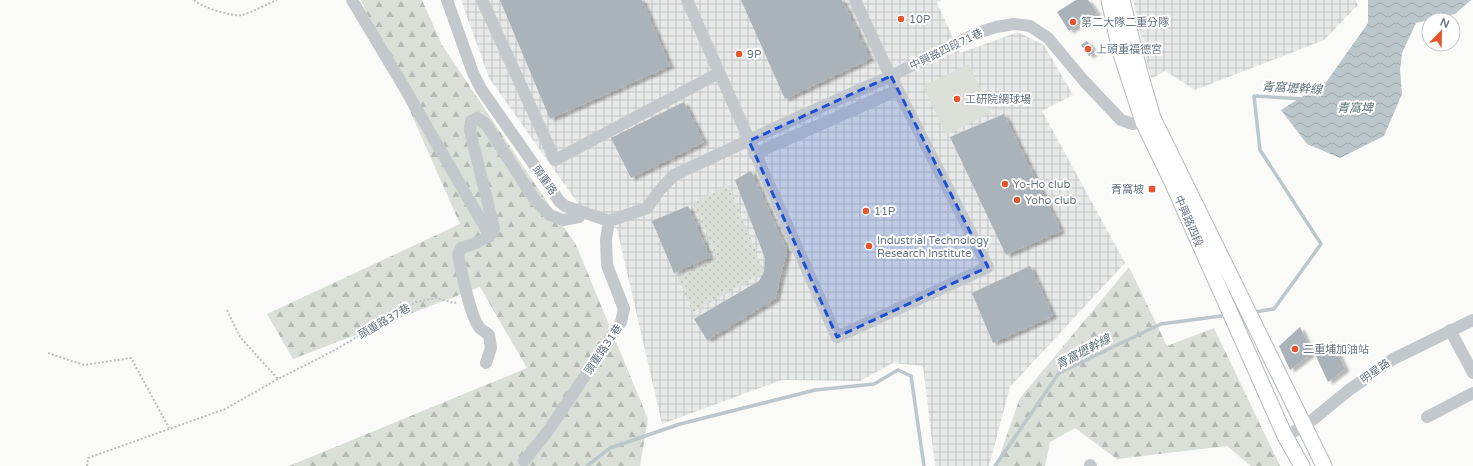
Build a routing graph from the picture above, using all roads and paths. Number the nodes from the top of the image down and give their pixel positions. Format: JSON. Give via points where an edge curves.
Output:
{"nodes":[{"id":1,"x":194,"y":0,"type":"edge"},
{"id":2,"x":277,"y":0,"type":"edge"},
{"id":3,"x":352,"y":0,"type":"edge"},
{"id":4,"x":447,"y":0,"type":"edge"},
{"id":5,"x":482,"y":0,"type":"edge"},
{"id":6,"x":687,"y":0,"type":"edge"},
{"id":7,"x":855,"y":0,"type":"edge"},
{"id":8,"x":1109,"y":0,"type":"edge"},
{"id":9,"x":1122,"y":0,"type":"edge"},
{"id":10,"x":719,"y":73,"type":"junction"},
{"id":11,"x":890,"y":76,"type":"junction"},
{"id":12,"x":898,"y":90,"type":"junction"},
{"id":13,"x":1148,"y":120,"type":"junction"},
{"id":14,"x":754,"y":154,"type":"junction"},
{"id":15,"x":579,"y":217,"type":"dead end"},
{"id":16,"x":609,"y":221,"type":"junction"},
{"id":17,"x":490,"y":236,"type":"junction"},
{"id":18,"x":469,"y":300,"type":"junction"},
{"id":19,"x":227,"y":310,"type":"dead end"},
{"id":20,"x":1473,"y":320,"type":"edge"},
{"id":21,"x":1450,"y":330,"type":"junction"},
{"id":22,"x":48,"y":353,"type":"dead end"},
{"id":23,"x":486,"y":363,"type":"dead end"},
{"id":24,"x":1473,"y":373,"type":"edge"},
{"id":25,"x":278,"y":379,"type":"junction"},
{"id":26,"x":1473,"y":393,"type":"edge"},
{"id":27,"x":1427,"y":417,"type":"dead end"},
{"id":28,"x":1305,"y":426,"type":"junction"},
{"id":29,"x":169,"y":428,"type":"junction"},
{"id":30,"x":1286,"y":436,"type":"junction"},
{"id":31,"x":524,"y":461,"type":"dead end"},
{"id":32,"x":87,"y":466,"type":"edge"},
{"id":33,"x":1302,"y":466,"type":"edge"},
{"id":34,"x":1324,"y":466,"type":"edge"}],
"edges":[{"from":1,"to":2,"type":"path","via":[[218,12],[240,16]]},
{"from":3,"to":17,"type":"street"},
{"from":4,"to":16,"type":"street","name":"頭重路","via":[[481,89],[560,202]]},
{"from":5,"to":10,"type":"street","via":[[556,160]]},
{"from":6,"to":10,"type":"street"},
{"from":7,"to":11,"type":"street"},
{"from":8,"to":13,"type":"main road","name":"中興路四段","via":[[1120,51]]},
{"from":9,"to":13,"type":"main road","name":"中興路四段","via":[[1140,73]]},
{"from":10,"to":14,"type":"street"},
{"from":11,"to":12,"type":"street"},
{"from":11,"to":13,"type":"street","name":"中興路四段71巷","via":[[977,33],[1014,24],[1030,26],[1048,38],[1121,120],[1133,124]]},
{"from":11,"to":16,"type":"street","name":"中興路四段71巷","bridge":true,"via":[[674,175],[647,208]]},
{"from":12,"to":14,"type":"street"},
{"from":12,"to":14,"type":"street","via":[[988,267],[837,337]]},
{"from":13,"to":28,"type":"main road","name":"中興路四段"},
{"from":13,"to":30,"type":"main road","name":"中興路四段","via":[[1172,182]]},
{"from":15,"to":17,"type":"street","via":[[563,220],[550,215],[535,200],[486,124],[477,118],[471,121],[470,131],[494,228]]},
{"from":16,"to":31,"type":"street","name":"頭重路31巷","via":[[606,240],[607,265],[624,309],[621,322],[548,431]]},
{"from":17,"to":18,"type":"street","via":[[461,248],[458,255]]},
{"from":18,"to":23,"type":"street","via":[[479,328],[489,334],[491,348]]},
{"from":18,"to":25,"type":"path","name":"頭重路37巷","via":[[454,303],[437,298],[416,302],[335,350]]},
{"from":19,"to":25,"type":"path","via":[[240,337]]},
{"from":20,"to":21,"type":"street","name":"明星路"},
{"from":21,"to":24,"type":"street"},
{"from":21,"to":28,"type":"street","name":"明星路","via":[[1393,359]]},
{"from":22,"to":29,"type":"path","via":[[84,365],[131,358]]},
{"from":25,"to":29,"type":"path","name":"頭重路37巷","via":[[225,409]]},
{"from":26,"to":27,"type":"street"},
{"from":28,"to":30,"type":"street","name":"明星路"},
{"from":28,"to":34,"type":"main road","name":"中興路四段"},
{"from":29,"to":32,"type":"path","name":"頭重路37巷","via":[[88,458]]},
{"from":30,"to":33,"type":"main road","name":"中興路四段"}]}
